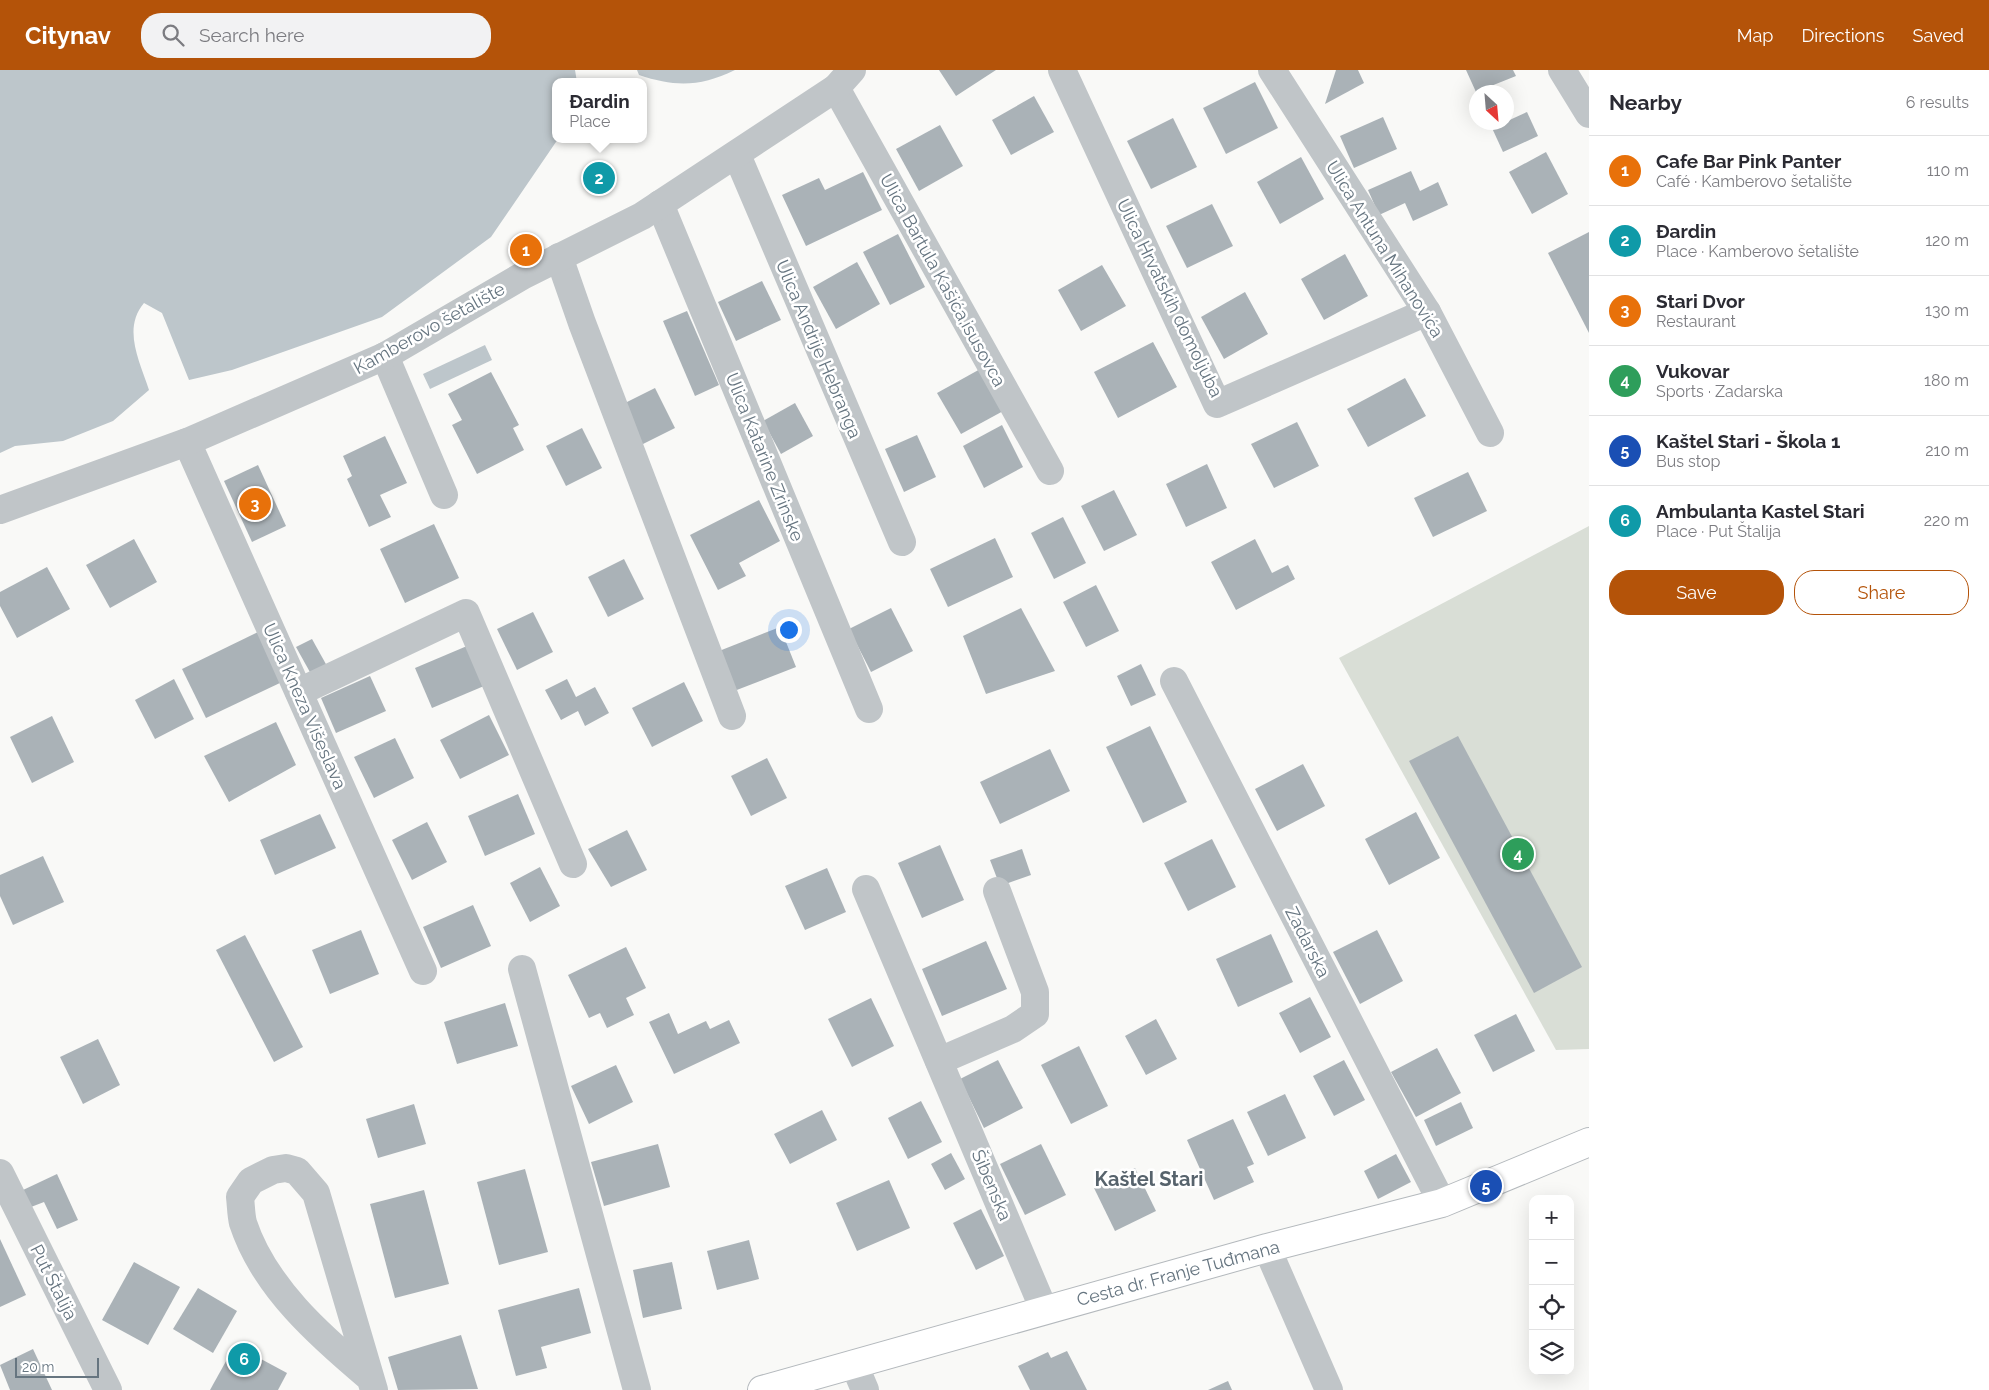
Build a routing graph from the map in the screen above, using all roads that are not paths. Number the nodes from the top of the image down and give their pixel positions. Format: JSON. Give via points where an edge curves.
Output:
{"nodes":[{"id":1,"x":1062,"y":70,"type":"edge"},
{"id":2,"x":1272,"y":70,"type":"edge"},
{"id":3,"x":1562,"y":70,"type":"edge"},
{"id":4,"x":844,"y":79,"type":"edge"},
{"id":5,"x":1589,"y":114,"type":"edge"},
{"id":6,"x":737,"y":155,"type":"junction"},
{"id":7,"x":660,"y":204,"type":"junction"},
{"id":8,"x":559,"y":257,"type":"junction"},
{"id":9,"x":1427,"y":312,"type":"junction"},
{"id":10,"x":385,"y":356,"type":"junction"},
{"id":11,"x":1490,"y":433,"type":"dead end"},
{"id":12,"x":187,"y":442,"type":"junction"},
{"id":13,"x":1050,"y":471,"type":"dead end"},
{"id":14,"x":444,"y":494,"type":"dead end"},
{"id":15,"x":0,"y":510,"type":"edge"},
{"id":16,"x":902,"y":542,"type":"dead end"},
{"id":17,"x":1174,"y":681,"type":"dead end"},
{"id":18,"x":299,"y":692,"type":"junction"},
{"id":19,"x":869,"y":709,"type":"dead end"},
{"id":20,"x":732,"y":716,"type":"dead end"},
{"id":21,"x":573,"y":864,"type":"dead end"},
{"id":22,"x":866,"y":889,"type":"dead end"},
{"id":23,"x":997,"y":891,"type":"dead end"},
{"id":24,"x":522,"y":969,"type":"dead end"},
{"id":25,"x":423,"y":971,"type":"dead end"},
{"id":26,"x":939,"y":1061,"type":"junction"},
{"id":27,"x":1589,"y":1142,"type":"edge"},
{"id":28,"x":0,"y":1173,"type":"edge"},
{"id":29,"x":1442,"y":1203,"type":"junction"},
{"id":30,"x":1267,"y":1248,"type":"junction"},
{"id":31,"x":1044,"y":1310,"type":"junction"},
{"id":32,"x":854,"y":1364,"type":"junction"},
{"id":33,"x":372,"y":1384,"type":"edge"},
{"id":34,"x":108,"y":1390,"type":"edge"},
{"id":35,"x":637,"y":1390,"type":"edge"},
{"id":36,"x":762,"y":1390,"type":"edge"},
{"id":37,"x":865,"y":1390,"type":"edge"},
{"id":38,"x":1329,"y":1390,"type":"edge"}],
"edges":[{"from":1,"to":9,"type":"street","name":"Ulica Hrvatskih domoljuba","via":[[1217,404]]},
{"from":2,"to":9,"type":"street","name":"Ulica Antuna Mihanovića"},
{"from":3,"to":5,"type":"street"},
{"from":4,"to":6,"type":"street","name":"Kamberovo šetalište"},
{"from":4,"to":13,"type":"street","name":"Ulica Bartula Kašića,isusovca"},
{"from":6,"to":7,"type":"street","name":"Kamberovo šetalište"},
{"from":6,"to":16,"type":"street","name":"Ulica Andrije Hebranga"},
{"from":7,"to":8,"type":"street","name":"Kamberovo šetalište"},
{"from":7,"to":19,"type":"street","name":"Ulica Katarine Zrinske"},
{"from":8,"to":10,"type":"street","name":"Kamberovo šetalište"},
{"from":8,"to":20,"type":"street"},
{"from":9,"to":11,"type":"street","name":"Ulica Antuna Mihanovića"},
{"from":10,"to":12,"type":"street","name":"Kamberovo šetalište"},
{"from":10,"to":14,"type":"street"},
{"from":12,"to":15,"type":"street","name":"Kamberovo šetalište"},
{"from":12,"to":18,"type":"street","name":"Ulica Kneza Višeslava"},
{"from":17,"to":29,"type":"street","name":"Zadarska"},
{"from":18,"to":21,"type":"street","via":[[466,613]]},
{"from":18,"to":25,"type":"street","name":"Ulica Kneza Višeslava"},
{"from":22,"to":26,"type":"street","name":"Šibenska"},
{"from":23,"to":26,"type":"street","via":[[1034,992],[1035,1014],[1014,1029]]},
{"from":24,"to":35,"type":"street"},
{"from":26,"to":31,"type":"street","name":"Šibenska"},
{"from":27,"to":29,"type":"main road","name":"Cesta dr. Franje Tuđmana"},
{"from":28,"to":34,"type":"street","name":"Put Štalija"},
{"from":29,"to":30,"type":"main road","name":"Cesta dr. Franje Tuđmana"},
{"from":30,"to":31,"type":"main road","name":"Cesta dr. Franje Tuđmana"},
{"from":30,"to":38,"type":"street"},
{"from":31,"to":32,"type":"main road","name":"Cesta dr. Franje Tuđmana"},
{"from":32,"to":36,"type":"main road","name":"Cesta dr. Franje Tuđmana"},
{"from":32,"to":37,"type":"street"},
{"from":33,"to":33,"type":"street","via":[[316,1193],[297,1171],[286,1168],[273,1170],[251,1181],[240,1196],[243,1221],[268,1273],[308,1323]]}]}
